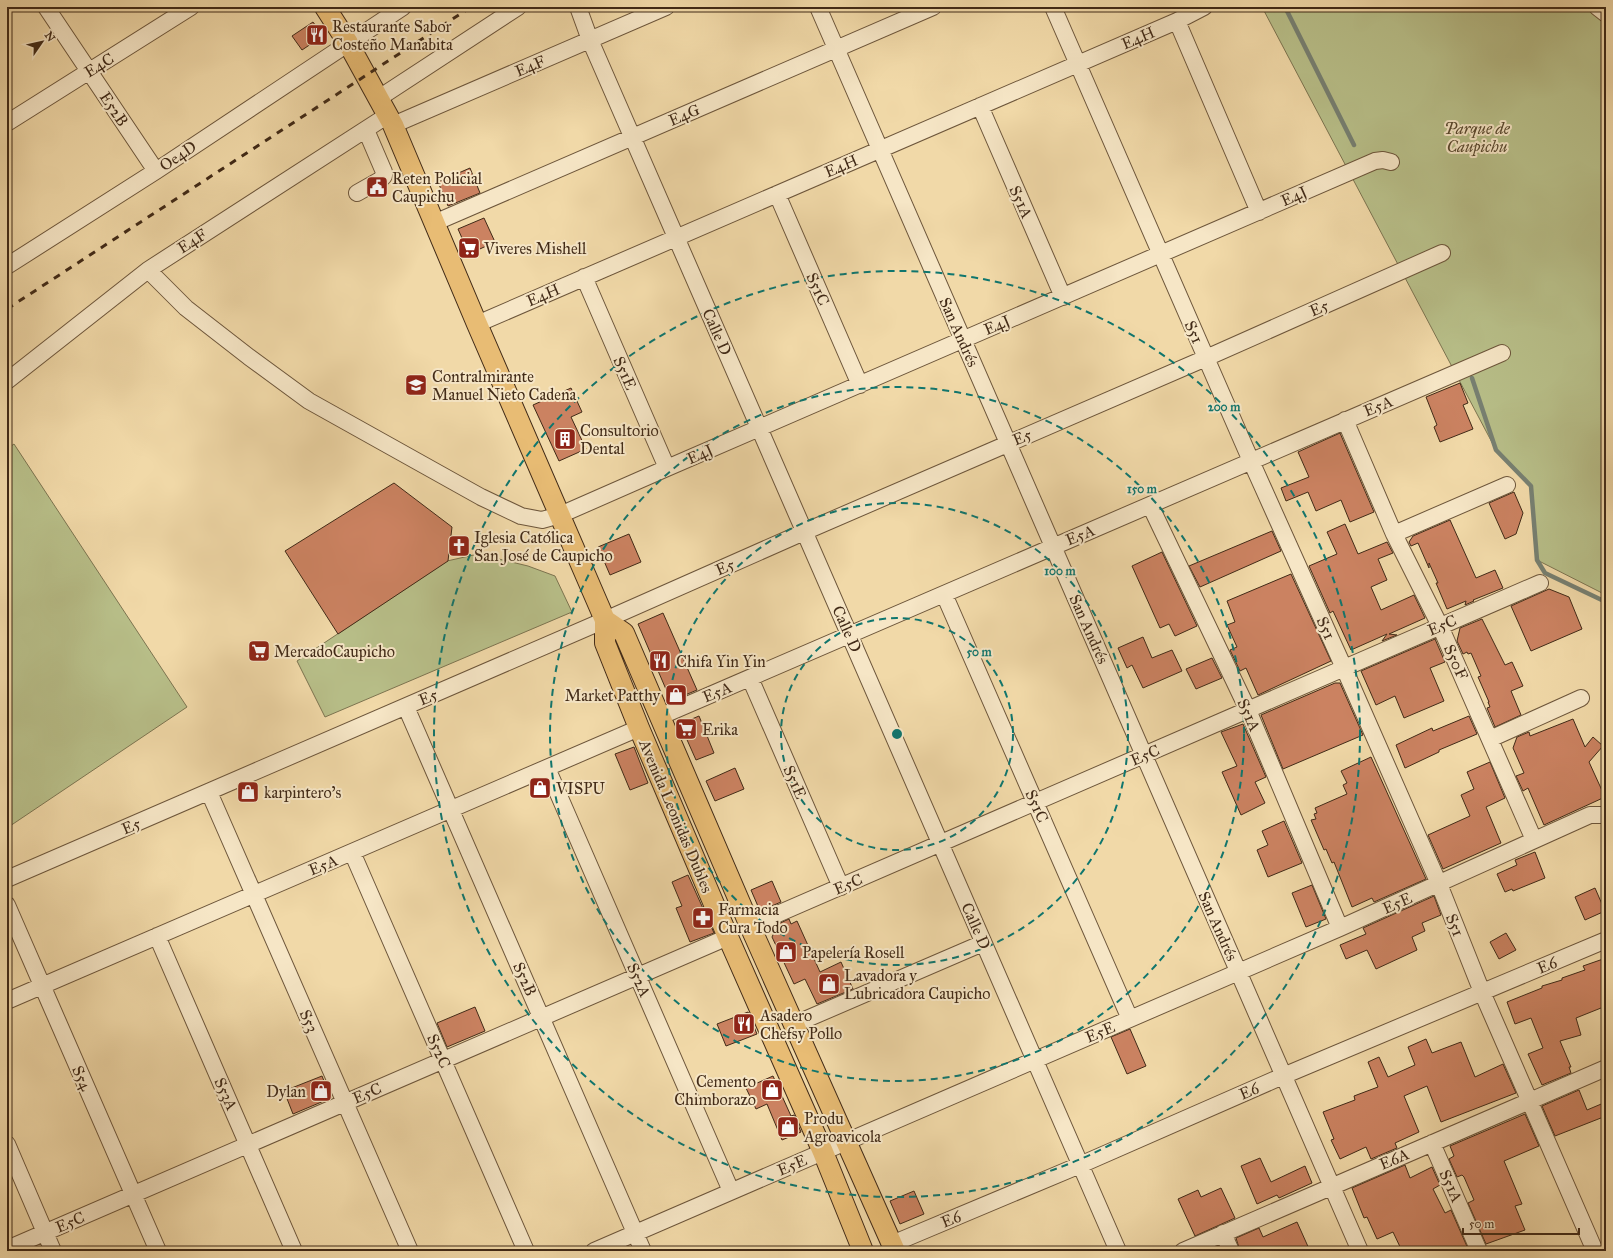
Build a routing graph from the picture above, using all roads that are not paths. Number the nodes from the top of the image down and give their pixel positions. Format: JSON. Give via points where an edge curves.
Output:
{"nodes":[{"id":1,"x":46,"y":7,"type":"edge"},
{"id":2,"x":191,"y":7,"type":"edge"},
{"id":3,"x":325,"y":7,"type":"edge"},
{"id":4,"x":402,"y":7,"type":"edge"},
{"id":5,"x":518,"y":7,"type":"edge"},
{"id":6,"x":578,"y":7,"type":"edge"},
{"id":7,"x":666,"y":7,"type":"edge"},
{"id":8,"x":818,"y":7,"type":"edge"},
{"id":9,"x":933,"y":7,"type":"edge"},
{"id":10,"x":1053,"y":7,"type":"edge"},
{"id":11,"x":1204,"y":7,"type":"edge"},
{"id":12,"x":1597,"y":7,"type":"edge"},
{"id":13,"x":1606,"y":14,"type":"edge"},
{"id":14,"x":1177,"y":21,"type":"junction"},
{"id":15,"x":590,"y":40,"type":"junction"},
{"id":16,"x":348,"y":43,"type":"junction"},
{"id":17,"x":836,"y":49,"type":"junction"},
{"id":18,"x":1078,"y":64,"type":"junction"},
{"id":19,"x":89,"y":71,"type":"junction"},
{"id":20,"x":980,"y":106,"type":"junction"},
{"id":21,"x":387,"y":113,"type":"junction"},
{"id":22,"x":7,"y":123,"type":"edge"},
{"id":23,"x":366,"y":130,"type":"junction"},
{"id":24,"x":632,"y":137,"type":"junction"},
{"id":25,"x":880,"y":150,"type":"junction"},
{"id":26,"x":1391,"y":162,"type":"dead end"},
{"id":27,"x":156,"y":171,"type":"junction"},
{"id":28,"x":357,"y":193,"type":"dead end"},
{"id":29,"x":777,"y":194,"type":"junction"},
{"id":30,"x":1259,"y":212,"type":"junction"},
{"id":31,"x":434,"y":223,"type":"junction"},
{"id":32,"x":676,"y":238,"type":"junction"},
{"id":33,"x":1442,"y":253,"type":"dead end"},
{"id":34,"x":1161,"y":255,"type":"junction"},
{"id":35,"x":7,"y":266,"type":"edge"},
{"id":36,"x":148,"y":270,"type":"junction"},
{"id":37,"x":584,"y":278,"type":"junction"},
{"id":38,"x":1063,"y":297,"type":"junction"},
{"id":39,"x":477,"y":324,"type":"junction"},
{"id":40,"x":963,"y":340,"type":"junction"},
{"id":41,"x":1502,"y":353,"type":"dead end"},
{"id":42,"x":1206,"y":358,"type":"junction"},
{"id":43,"x":7,"y":381,"type":"edge"},
{"id":44,"x":860,"y":385,"type":"junction"},
{"id":45,"x":1345,"y":420,"type":"junction"},
{"id":46,"x":759,"y":428,"type":"junction"},
{"id":47,"x":1008,"y":444,"type":"junction"},
{"id":48,"x":1250,"y":461,"type":"junction"},
{"id":49,"x":667,"y":468,"type":"junction"},
{"id":50,"x":1507,"y":485,"type":"dead end"},
{"id":51,"x":1150,"y":505,"type":"junction"},
{"id":52,"x":560,"y":514,"type":"junction"},
{"id":53,"x":804,"y":532,"type":"junction"},
{"id":54,"x":1394,"y":534,"type":"junction"},
{"id":55,"x":1053,"y":547,"type":"junction"},
{"id":56,"x":1540,"y":583,"type":"dead end"},
{"id":57,"x":944,"y":594,"type":"junction"},
{"id":58,"x":605,"y":620,"type":"junction"},
{"id":59,"x":1440,"y":626,"type":"junction"},
{"id":60,"x":849,"y":635,"type":"junction"},
{"id":61,"x":1344,"y":668,"type":"junction"},
{"id":62,"x":750,"y":678,"type":"junction"},
{"id":63,"x":1582,"y":698,"type":"dead end"},
{"id":64,"x":406,"y":707,"type":"junction"},
{"id":65,"x":1248,"y":710,"type":"junction"},
{"id":66,"x":659,"y":717,"type":"junction"},
{"id":67,"x":639,"y":728,"type":"junction"},
{"id":68,"x":1490,"y":739,"type":"junction"},
{"id":69,"x":1144,"y":756,"type":"junction"},
{"id":70,"x":547,"y":768,"type":"junction"},
{"id":71,"x":209,"y":792,"type":"junction"},
{"id":72,"x":1036,"y":802,"type":"junction"},
{"id":73,"x":451,"y":809,"type":"junction"},
{"id":74,"x":1606,"y":815,"type":"edge"},
{"id":75,"x":1534,"y":840,"type":"junction"},
{"id":76,"x":940,"y":844,"type":"junction"},
{"id":77,"x":352,"y":852,"type":"junction"},
{"id":78,"x":7,"y":879,"type":"edge"},
{"id":79,"x":1439,"y":884,"type":"junction"},
{"id":80,"x":841,"y":887,"type":"junction"},
{"id":81,"x":254,"y":894,"type":"junction"},
{"id":82,"x":7,"y":904,"type":"edge"},
{"id":83,"x":750,"y":926,"type":"junction"},
{"id":84,"x":1340,"y":928,"type":"junction"},
{"id":85,"x":157,"y":936,"type":"junction"},
{"id":86,"x":728,"y":937,"type":"junction"},
{"id":87,"x":1606,"y":940,"type":"edge"},
{"id":88,"x":983,"y":943,"type":"junction"},
{"id":89,"x":1238,"y":972,"type":"junction"},
{"id":90,"x":638,"y":976,"type":"junction"},
{"id":91,"x":42,"y":986,"type":"junction"},
{"id":92,"x":1482,"y":992,"type":"junction"},
{"id":93,"x":7,"y":1001,"type":"edge"},
{"id":94,"x":542,"y":1018,"type":"junction"},
{"id":95,"x":1130,"y":1019,"type":"junction"},
{"id":96,"x":795,"y":1024,"type":"junction"},
{"id":97,"x":443,"y":1060,"type":"junction"},
{"id":98,"x":1034,"y":1060,"type":"junction"},
{"id":99,"x":1606,"y":1068,"type":"edge"},
{"id":100,"x":1283,"y":1076,"type":"junction"},
{"id":101,"x":1529,"y":1101,"type":"junction"},
{"id":102,"x":345,"y":1103,"type":"junction"},
{"id":103,"x":847,"y":1142,"type":"junction"},
{"id":104,"x":1432,"y":1143,"type":"junction"},
{"id":105,"x":7,"y":1144,"type":"edge"},
{"id":106,"x":248,"y":1145,"type":"junction"},
{"id":107,"x":823,"y":1152,"type":"junction"},
{"id":108,"x":1080,"y":1165,"type":"junction"},
{"id":109,"x":1332,"y":1186,"type":"junction"},
{"id":110,"x":731,"y":1192,"type":"junction"},
{"id":111,"x":133,"y":1195,"type":"junction"},
{"id":112,"x":46,"y":1233,"type":"junction"},
{"id":113,"x":635,"y":1233,"type":"junction"},
{"id":114,"x":1223,"y":1233,"type":"junction"},
{"id":115,"x":894,"y":1248,"type":"edge"},
{"id":116,"x":7,"y":1249,"type":"edge"},
{"id":117,"x":53,"y":1251,"type":"edge"},
{"id":118,"x":158,"y":1251,"type":"edge"},
{"id":119,"x":294,"y":1251,"type":"edge"},
{"id":120,"x":410,"y":1251,"type":"edge"},
{"id":121,"x":526,"y":1251,"type":"edge"},
{"id":122,"x":594,"y":1251,"type":"edge"},
{"id":123,"x":643,"y":1251,"type":"edge"},
{"id":124,"x":863,"y":1251,"type":"edge"},
{"id":125,"x":1118,"y":1251,"type":"edge"},
{"id":126,"x":1183,"y":1251,"type":"edge"},
{"id":127,"x":1231,"y":1251,"type":"edge"},
{"id":128,"x":1360,"y":1251,"type":"edge"},
{"id":129,"x":1479,"y":1251,"type":"edge"},
{"id":130,"x":1595,"y":1251,"type":"edge"}],
"edges":[{"from":1,"to":19,"type":"street","name":"E52B"},
{"from":2,"to":19,"type":"street","name":"E4C"},
{"from":3,"to":16,"type":"main road","name":"Avenida Leonidas Dubles"},
{"from":4,"to":16,"type":"street","name":"Oe4D"},
{"from":5,"to":21,"type":"street"},
{"from":6,"to":15,"type":"street","name":"Calle D"},
{"from":7,"to":15,"type":"street","name":"E4F"},
{"from":8,"to":17,"type":"street","name":"San Andrés"},
{"from":9,"to":17,"type":"street","name":"E4G"},
{"from":10,"to":18,"type":"street","name":"S51"},
{"from":11,"to":14,"type":"street","name":"E4H"},
{"from":12,"to":13,"type":"street"},
{"from":14,"to":18,"type":"street","name":"E4H"},
{"from":14,"to":30,"type":"street"},
{"from":15,"to":21,"type":"street","name":"E4F"},
{"from":15,"to":24,"type":"street","name":"Calle D"},
{"from":16,"to":21,"type":"main road","name":"Avenida Leonidas Dubles"},
{"from":16,"to":27,"type":"street","name":"Oe4D"},
{"from":17,"to":24,"type":"street","name":"E4G"},
{"from":17,"to":25,"type":"street","name":"San Andrés"},
{"from":18,"to":20,"type":"street","name":"E4H"},
{"from":18,"to":34,"type":"street","name":"S51"},
{"from":19,"to":22,"type":"street","name":"E4C"},
{"from":19,"to":27,"type":"street","name":"E52B"},
{"from":20,"to":25,"type":"street","name":"E4H"},
{"from":20,"to":38,"type":"street","name":"S51A"},
{"from":21,"to":23,"type":"street","name":"E4F"},
{"from":21,"to":31,"type":"main road","name":"Avenida Leonidas Dubles"},
{"from":23,"to":28,"type":"street","via":[[384,176]]},
{"from":23,"to":36,"type":"street","name":"E4F"},
{"from":24,"to":31,"type":"street","name":"E4G"},
{"from":24,"to":32,"type":"street","name":"Calle D"},
{"from":25,"to":29,"type":"street","name":"E4H"},
{"from":25,"to":40,"type":"street","name":"San Andrés"},
{"from":26,"to":30,"type":"street","name":"E4J","via":[[1375,161]]},
{"from":27,"to":35,"type":"street","name":"Oe4D"},
{"from":29,"to":32,"type":"street","name":"E4H"},
{"from":29,"to":44,"type":"street","name":"S51C"},
{"from":30,"to":34,"type":"street","name":"E4J"},
{"from":31,"to":39,"type":"main road","name":"Avenida Leonidas Dubles"},
{"from":32,"to":37,"type":"street","name":"E4H"},
{"from":32,"to":46,"type":"street","name":"Calle D"},
{"from":33,"to":42,"type":"street","name":"E5"},
{"from":34,"to":38,"type":"street","name":"E4J"},
{"from":34,"to":42,"type":"street","name":"S51"},
{"from":36,"to":43,"type":"street","name":"E4F"},
{"from":36,"to":52,"type":"street","name":"E4J","via":[[186,308],[309,401],[481,497],[521,516],[542,520]]},
{"from":37,"to":39,"type":"street","name":"E4H"},
{"from":37,"to":49,"type":"street","name":"S51E"},
{"from":38,"to":40,"type":"street","name":"E4J"},
{"from":39,"to":52,"type":"main road","name":"Avenida Leonidas Dubles"},
{"from":40,"to":44,"type":"street","name":"E4J"},
{"from":40,"to":47,"type":"street","name":"San Andrés"},
{"from":41,"to":45,"type":"street","name":"E5A"},
{"from":42,"to":47,"type":"street","name":"E5"},
{"from":42,"to":48,"type":"street","name":"S51"},
{"from":44,"to":46,"type":"street","name":"E4J"},
{"from":45,"to":48,"type":"street","name":"E5A"},
{"from":45,"to":54,"type":"street","name":"S50F"},
{"from":46,"to":49,"type":"street","name":"E4J"},
{"from":46,"to":53,"type":"street","name":"Calle D"},
{"from":47,"to":53,"type":"street","name":"E5"},
{"from":47,"to":55,"type":"street","name":"San Andrés"},
{"from":48,"to":51,"type":"street","name":"E5A"},
{"from":48,"to":61,"type":"street","name":"S51"},
{"from":49,"to":52,"type":"street","name":"E4J"},
{"from":50,"to":54,"type":"street"},
{"from":51,"to":55,"type":"street","name":"E5A"},
{"from":51,"to":65,"type":"street","name":"S51A"},
{"from":52,"to":58,"type":"main road","name":"Avenida Leonidas Dubles"},
{"from":53,"to":58,"type":"street","name":"E5"},
{"from":53,"to":60,"type":"street","name":"Calle D"},
{"from":54,"to":59,"type":"street","name":"S50F"},
{"from":55,"to":57,"type":"street","name":"E5A"},
{"from":55,"to":69,"type":"street","name":"San Andrés"},
{"from":56,"to":59,"type":"street","name":"E5C"},
{"from":57,"to":60,"type":"street","name":"E5A"},
{"from":57,"to":72,"type":"street","name":"S51C"},
{"from":58,"to":64,"type":"street","name":"E5"},
{"from":58,"to":66,"type":"main road","name":"Avenida Leonidas Dubles","via":[[624,633]]},
{"from":58,"to":67,"type":"main road","name":"Avenida Leonidas Dubles","via":[[605,643]]},
{"from":59,"to":61,"type":"street","name":"E5C"},
{"from":59,"to":68,"type":"street","name":"S50F"},
{"from":60,"to":62,"type":"street","name":"E5A"},
{"from":60,"to":76,"type":"street","name":"Calle D"},
{"from":61,"to":65,"type":"street","name":"E5C"},
{"from":61,"to":79,"type":"street","name":"S51"},
{"from":62,"to":66,"type":"street","name":"E5A"},
{"from":62,"to":80,"type":"street","name":"S51E"},
{"from":63,"to":68,"type":"street"},
{"from":64,"to":71,"type":"street","name":"E5"},
{"from":64,"to":73,"type":"street","name":"S52B"},
{"from":65,"to":69,"type":"street","name":"E5C"},
{"from":65,"to":84,"type":"street","name":"S51A"},
{"from":66,"to":83,"type":"main road","name":"Avenida Leonidas Dubles"},
{"from":67,"to":70,"type":"street","name":"E5A"},
{"from":67,"to":86,"type":"main road","name":"Avenida Leonidas Dubles"},
{"from":68,"to":75,"type":"street","name":"S50F"},
{"from":69,"to":72,"type":"street","name":"E5C"},
{"from":69,"to":89,"type":"street","name":"San Andrés"},
{"from":70,"to":73,"type":"street","name":"E5A"},
{"from":70,"to":90,"type":"street","name":"S52A"},
{"from":71,"to":78,"type":"street","name":"E5"},
{"from":71,"to":81,"type":"street","name":"S53"},
{"from":72,"to":76,"type":"street","name":"E5C"},
{"from":72,"to":95,"type":"street","name":"S51C"},
{"from":73,"to":77,"type":"street","name":"E5A"},
{"from":73,"to":94,"type":"street","name":"S52B"},
{"from":74,"to":75,"type":"street","name":"E5E","via":[[1590,815]]},
{"from":75,"to":79,"type":"street","name":"E5E"},
{"from":76,"to":80,"type":"street","name":"E5C"},
{"from":76,"to":88,"type":"street","name":"Calle D"},
{"from":77,"to":81,"type":"street","name":"E5A"},
{"from":77,"to":97,"type":"street","name":"S52C"},
{"from":79,"to":84,"type":"street","name":"E5E"},
{"from":79,"to":92,"type":"street","name":"S51"},
{"from":80,"to":83,"type":"street","name":"E5C"},
{"from":81,"to":85,"type":"street","name":"E5A"},
{"from":81,"to":102,"type":"street","name":"S53"},
{"from":82,"to":91,"type":"street","name":"S54"},
{"from":83,"to":96,"type":"main road","name":"Avenida Leonidas Dubles"},
{"from":84,"to":89,"type":"street","name":"E5E"},
{"from":85,"to":91,"type":"street","name":"E5A"},
{"from":85,"to":106,"type":"street","name":"S53A"},
{"from":86,"to":90,"type":"street","name":"E5C"},
{"from":86,"to":107,"type":"main road","name":"Avenida Leonidas Dubles"},
{"from":87,"to":92,"type":"street","name":"E6"},
{"from":88,"to":96,"type":"street"},
{"from":88,"to":98,"type":"street","name":"Calle D"},
{"from":89,"to":95,"type":"street","name":"E5E"},
{"from":89,"to":100,"type":"street","name":"San Andrés"},
{"from":90,"to":94,"type":"street","name":"E5C"},
{"from":90,"to":110,"type":"street","name":"S52A"},
{"from":91,"to":93,"type":"street","name":"E5A"},
{"from":91,"to":111,"type":"street","name":"S54"},
{"from":92,"to":100,"type":"street","name":"E6"},
{"from":92,"to":101,"type":"street","name":"S51"},
{"from":94,"to":97,"type":"street","name":"E5C"},
{"from":94,"to":113,"type":"street","name":"S52B"},
{"from":95,"to":98,"type":"street","name":"E5E"},
{"from":96,"to":103,"type":"main road","name":"Avenida Leonidas Dubles"},
{"from":97,"to":102,"type":"street","name":"E5C"},
{"from":97,"to":121,"type":"street","name":"S52C"},
{"from":98,"to":103,"type":"street","name":"E5E"},
{"from":98,"to":108,"type":"street","name":"Calle D"},
{"from":99,"to":101,"type":"street","name":"E6A"},
{"from":100,"to":108,"type":"street","name":"E6"},
{"from":100,"to":109,"type":"street","name":"San Andrés"},
{"from":101,"to":104,"type":"street","name":"E6A"},
{"from":101,"to":130,"type":"street","name":"S51"},
{"from":102,"to":106,"type":"street","name":"E5C"},
{"from":102,"to":120,"type":"street","name":"S53"},
{"from":103,"to":107,"type":"street","name":"E5E"},
{"from":103,"to":115,"type":"main road","name":"Avenida Leonidas Dubles"},
{"from":104,"to":109,"type":"street","name":"E6A"},
{"from":104,"to":129,"type":"street","name":"S51A"},
{"from":105,"to":112,"type":"street"},
{"from":106,"to":111,"type":"street","name":"E5C"},
{"from":106,"to":119,"type":"street","name":"S53A"},
{"from":107,"to":110,"type":"street","name":"E5E"},
{"from":107,"to":124,"type":"main road","name":"Avenida Leonidas Dubles"},
{"from":108,"to":115,"type":"street","name":"E6"},
{"from":108,"to":125,"type":"street","name":"Calle D"},
{"from":109,"to":114,"type":"street","name":"E6A"},
{"from":109,"to":128,"type":"street","name":"San Andrés"},
{"from":110,"to":113,"type":"street","name":"E5E"},
{"from":111,"to":112,"type":"street","name":"E5C"},
{"from":111,"to":118,"type":"street","name":"S54"},
{"from":112,"to":116,"type":"street","name":"E5C"},
{"from":112,"to":117,"type":"street"},
{"from":113,"to":122,"type":"street","name":"E5E"},
{"from":113,"to":123,"type":"street","name":"S52B"},
{"from":114,"to":126,"type":"street","name":"E6A"},
{"from":114,"to":127,"type":"street"}]}
